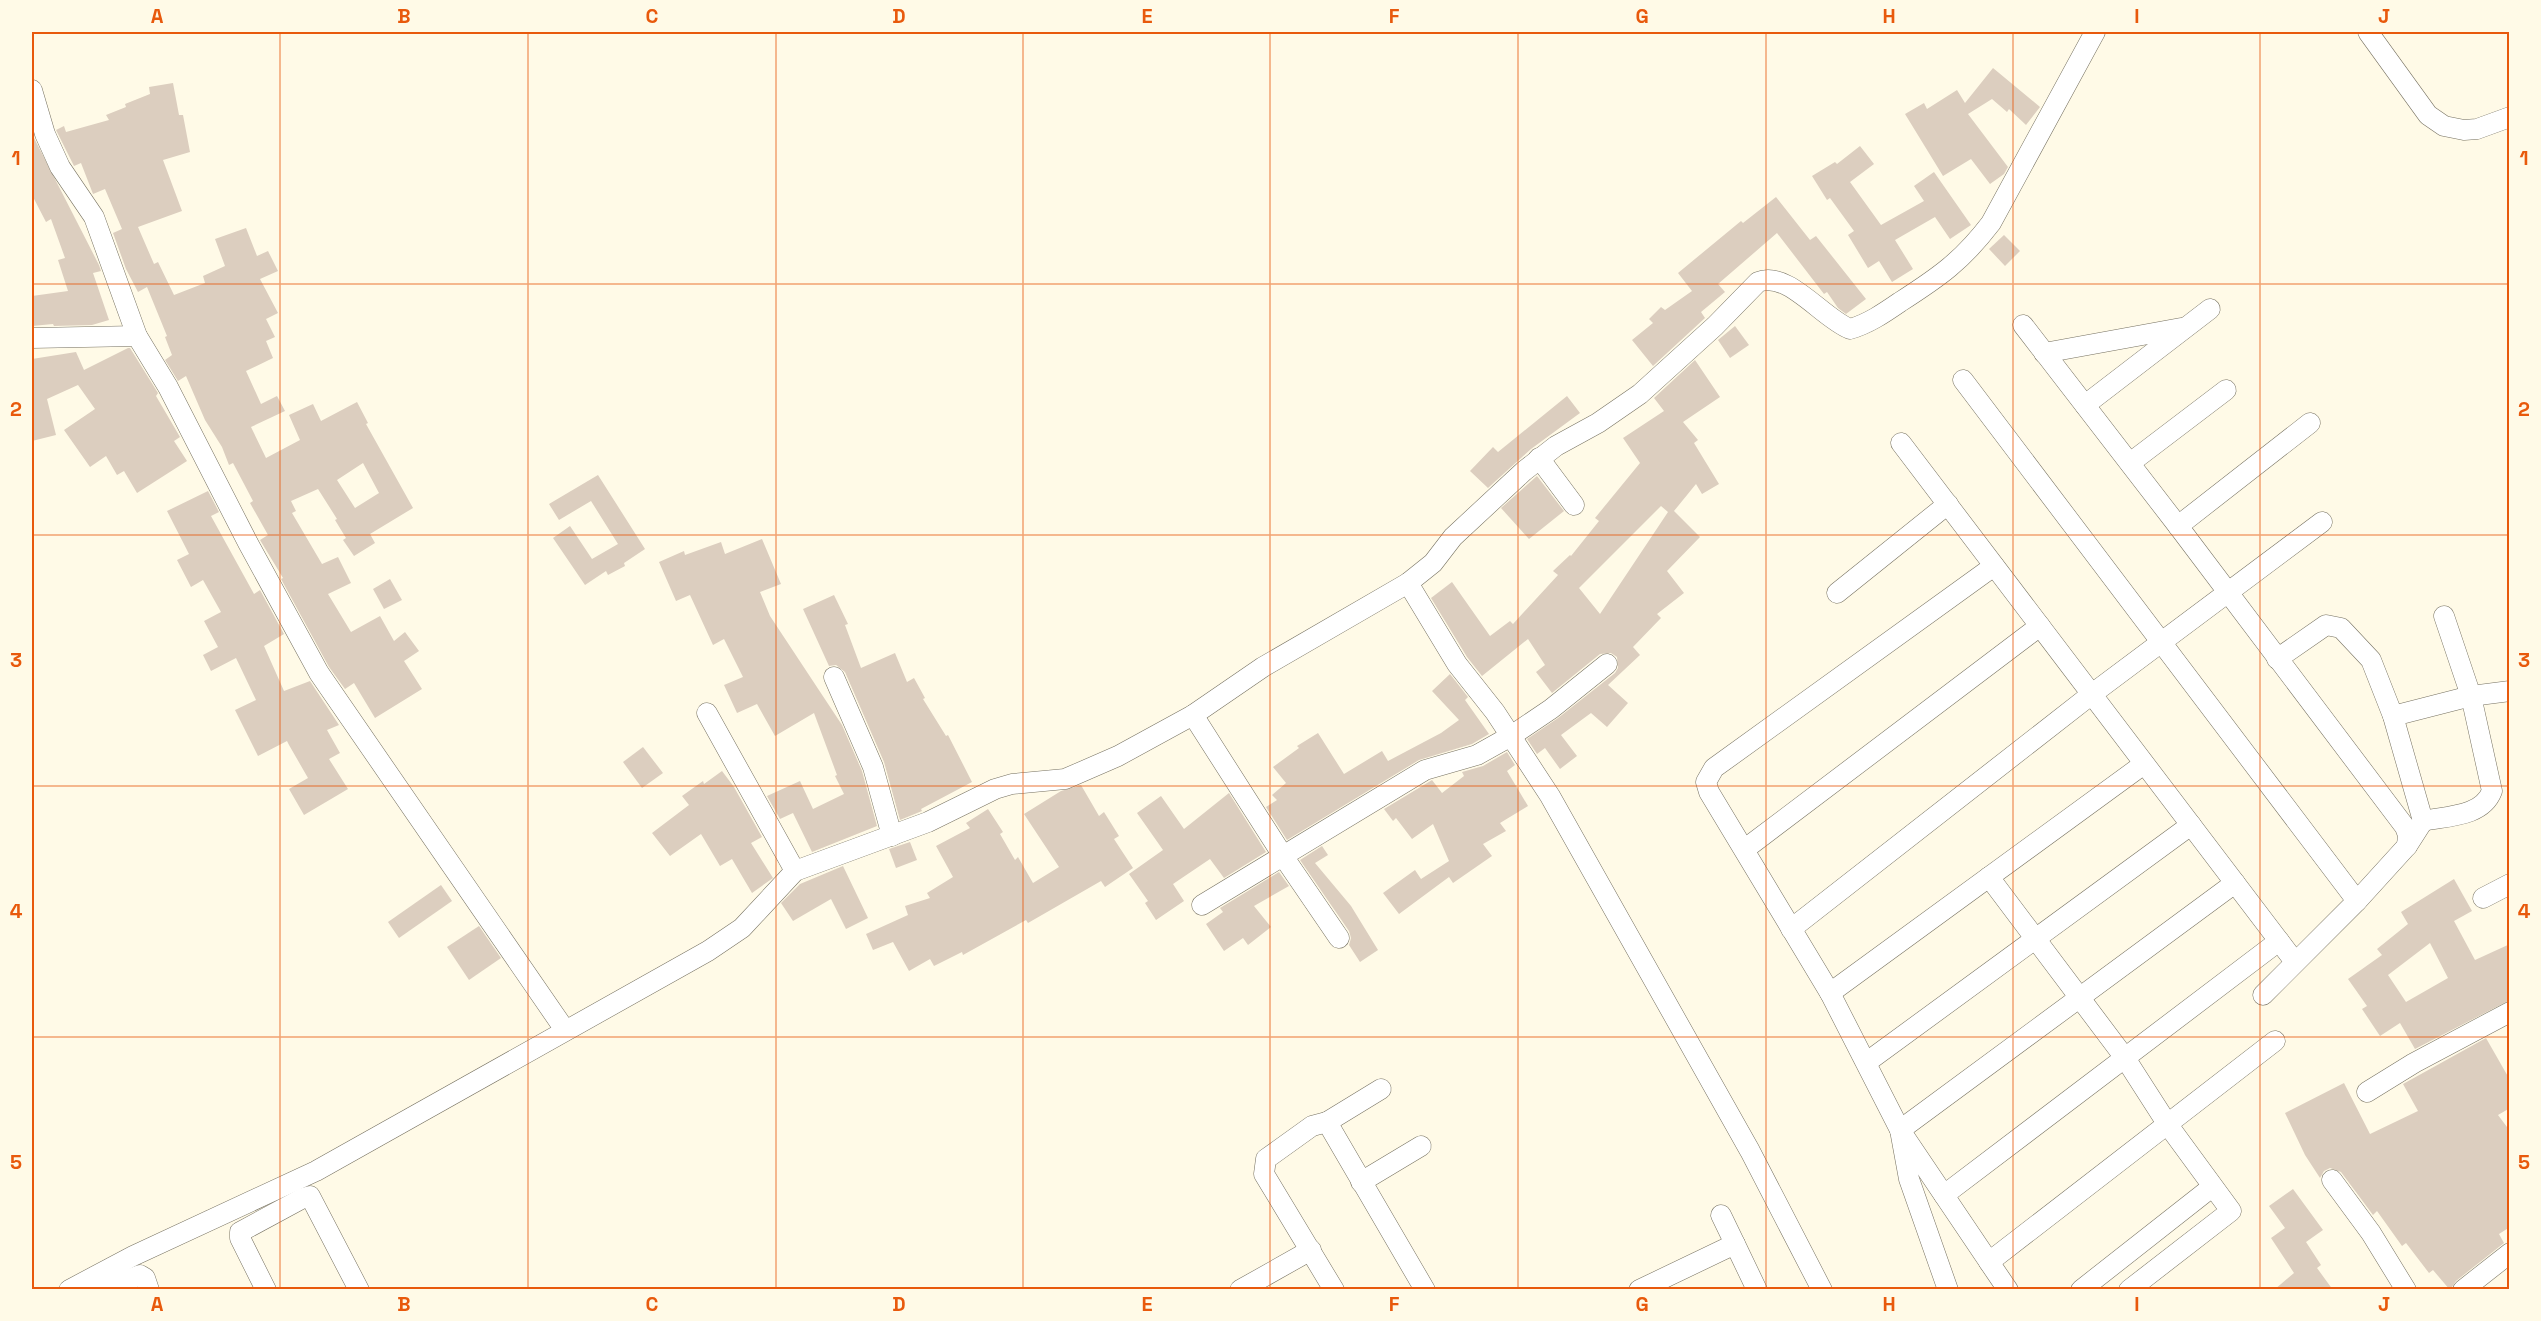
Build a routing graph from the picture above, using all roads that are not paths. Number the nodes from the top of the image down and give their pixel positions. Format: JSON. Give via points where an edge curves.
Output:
{"nodes":[{"id":1,"x":2095,"y":32,"type":"edge"},
{"id":2,"x":2368,"y":32,"type":"edge"},
{"id":3,"x":32,"y":90,"type":"edge"},
{"id":4,"x":2510,"y":117,"type":"edge"},
{"id":5,"x":2210,"y":309,"type":"dead end"},
{"id":6,"x":2023,"y":325,"type":"dead end"},
{"id":7,"x":2184,"y":328,"type":"junction"},
{"id":8,"x":137,"y":336,"type":"junction"},
{"id":9,"x":32,"y":338,"type":"edge"},
{"id":10,"x":2044,"y":353,"type":"junction"},
{"id":11,"x":1963,"y":380,"type":"dead end"},
{"id":12,"x":2226,"y":390,"type":"dead end"},
{"id":13,"x":2085,"y":405,"type":"junction"},
{"id":14,"x":2310,"y":423,"type":"dead end"},
{"id":15,"x":1901,"y":443,"type":"dead end"},
{"id":16,"x":1539,"y":458,"type":"junction"},
{"id":17,"x":2130,"y":463,"type":"junction"},
{"id":18,"x":1948,"y":504,"type":"junction"},
{"id":19,"x":1574,"y":505,"type":"dead end"},
{"id":20,"x":2322,"y":522,"type":"dead end"},
{"id":21,"x":2178,"y":526,"type":"junction"},
{"id":22,"x":1994,"y":566,"type":"junction"},
{"id":23,"x":1408,"y":583,"type":"junction"},
{"id":24,"x":1837,"y":593,"type":"dead end"},
{"id":25,"x":2228,"y":593,"type":"junction"},
{"id":26,"x":2444,"y":616,"type":"dead end"},
{"id":27,"x":2040,"y":626,"type":"junction"},
{"id":28,"x":2161,"y":642,"type":"junction"},
{"id":29,"x":2277,"y":660,"type":"junction"},
{"id":30,"x":1607,"y":664,"type":"dead end"},
{"id":31,"x":834,"y":677,"type":"dead end"},
{"id":32,"x":2510,"y":691,"type":"edge"},
{"id":33,"x":2092,"y":694,"type":"junction"},
{"id":34,"x":2471,"y":696,"type":"junction"},
{"id":35,"x":707,"y":713,"type":"dead end"},
{"id":36,"x":1193,"y":715,"type":"junction"},
{"id":37,"x":2393,"y":716,"type":"junction"},
{"id":38,"x":1511,"y":736,"type":"junction"},
{"id":39,"x":2144,"y":764,"type":"junction"},
{"id":40,"x":2423,"y":821,"type":"junction"},
{"id":41,"x":2190,"y":825,"type":"junction"},
{"id":42,"x":892,"y":836,"type":"junction"},
{"id":43,"x":2407,"y":846,"type":"junction"},
{"id":44,"x":1745,"y":849,"type":"junction"},
{"id":45,"x":1283,"y":856,"type":"junction"},
{"id":46,"x":795,"y":871,"type":"junction"},
{"id":47,"x":1989,"y":878,"type":"junction"},
{"id":48,"x":2235,"y":883,"type":"junction"},
{"id":49,"x":2510,"y":884,"type":"edge"},
{"id":50,"x":2483,"y":898,"type":"dead end"},
{"id":51,"x":2357,"y":901,"type":"junction"},
{"id":52,"x":1202,"y":905,"type":"dead end"},
{"id":53,"x":1791,"y":929,"type":"junction"},
{"id":54,"x":1339,"y":938,"type":"dead end"},
{"id":55,"x":2035,"y":938,"type":"junction"},
{"id":56,"x":2278,"y":941,"type":"junction"},
{"id":57,"x":2295,"y":962,"type":"junction"},
{"id":58,"x":1830,"y":993,"type":"junction"},
{"id":59,"x":2263,"y":995,"type":"dead end"},
{"id":60,"x":2079,"y":997,"type":"junction"},
{"id":61,"x":2510,"y":1012,"type":"edge"},
{"id":62,"x":565,"y":1030,"type":"junction"},
{"id":63,"x":2275,"y":1041,"type":"dead end"},
{"id":64,"x":2125,"y":1058,"type":"junction"},
{"id":65,"x":1867,"y":1062,"type":"junction"},
{"id":66,"x":1381,"y":1089,"type":"dead end"},
{"id":67,"x":2367,"y":1092,"type":"dead end"},
{"id":68,"x":1327,"y":1122,"type":"junction"},
{"id":69,"x":2168,"y":1125,"type":"junction"},
{"id":70,"x":1900,"y":1130,"type":"junction"},
{"id":71,"x":1421,"y":1146,"type":"dead end"},
{"id":72,"x":2332,"y":1180,"type":"dead end"},
{"id":73,"x":1361,"y":1182,"type":"junction"},
{"id":74,"x":2212,"y":1187,"type":"junction"},
{"id":75,"x":1944,"y":1195,"type":"junction"},
{"id":76,"x":1721,"y":1215,"type":"dead end"},
{"id":77,"x":1735,"y":1244,"type":"junction"},
{"id":78,"x":1311,"y":1251,"type":"junction"},
{"id":79,"x":2510,"y":1253,"type":"edge"},
{"id":80,"x":1989,"y":1262,"type":"junction"},
{"id":81,"x":2091,"y":1287,"type":"edge"},
{"id":82,"x":1245,"y":1288,"type":"edge"},
{"id":83,"x":69,"y":1290,"type":"edge"},
{"id":84,"x":102,"y":1290,"type":"edge"},
{"id":85,"x":149,"y":1290,"type":"edge"},
{"id":86,"x":266,"y":1290,"type":"edge"},
{"id":87,"x":359,"y":1290,"type":"edge"},
{"id":88,"x":1334,"y":1290,"type":"edge"},
{"id":89,"x":1425,"y":1290,"type":"edge"},
{"id":90,"x":1639,"y":1290,"type":"edge"},
{"id":91,"x":1757,"y":1290,"type":"edge"},
{"id":92,"x":1822,"y":1290,"type":"edge"},
{"id":93,"x":1948,"y":1290,"type":"edge"},
{"id":94,"x":2008,"y":1290,"type":"edge"},
{"id":95,"x":2129,"y":1290,"type":"edge"},
{"id":96,"x":2406,"y":1290,"type":"edge"},
{"id":97,"x":2463,"y":1290,"type":"edge"}],
"edges":[{"from":1,"to":16,"type":"street","via":[[1991,223],[1945,273],[1880,315],[1850,329],[1785,283],[1765,279],[1758,282],[1640,394]]},
{"from":2,"to":4,"type":"street","via":[[2428,115],[2444,126],[2477,129]]},
{"from":3,"to":8,"type":"street","via":[[60,167],[94,217]]},
{"from":5,"to":7,"type":"street"},
{"from":6,"to":10,"type":"street"},
{"from":7,"to":10,"type":"street"},
{"from":7,"to":13,"type":"street"},
{"from":8,"to":9,"type":"street"},
{"from":8,"to":62,"type":"street","via":[[168,387],[319,673]]},
{"from":10,"to":13,"type":"street"},
{"from":11,"to":28,"type":"street"},
{"from":12,"to":17,"type":"street"},
{"from":13,"to":17,"type":"street"},
{"from":14,"to":21,"type":"street"},
{"from":15,"to":18,"type":"street"},
{"from":16,"to":19,"type":"street"},
{"from":16,"to":23,"type":"street"},
{"from":17,"to":21,"type":"street"},
{"from":18,"to":22,"type":"street"},
{"from":18,"to":24,"type":"street"},
{"from":20,"to":25,"type":"street"},
{"from":21,"to":25,"type":"street"},
{"from":22,"to":27,"type":"street"},
{"from":22,"to":44,"type":"street","via":[[1714,768],[1706,782],[1709,792]]},
{"from":23,"to":36,"type":"street","via":[[1263,667]]},
{"from":23,"to":38,"type":"street","via":[[1457,664]]},
{"from":25,"to":28,"type":"street"},
{"from":25,"to":29,"type":"street"},
{"from":26,"to":34,"type":"street"},
{"from":27,"to":33,"type":"street"},
{"from":27,"to":44,"type":"street"},
{"from":28,"to":33,"type":"street"},
{"from":28,"to":51,"type":"street"},
{"from":29,"to":37,"type":"street","via":[[2319,628],[2342,628],[2371,660]]},
{"from":29,"to":43,"type":"street","via":[[2405,827]]},
{"from":30,"to":38,"type":"street"},
{"from":31,"to":42,"type":"street","via":[[873,766]]},
{"from":32,"to":34,"type":"street"},
{"from":33,"to":39,"type":"street"},
{"from":33,"to":53,"type":"street"},
{"from":34,"to":37,"type":"street"},
{"from":34,"to":40,"type":"street","via":[[2492,791],[2476,810]]},
{"from":35,"to":46,"type":"street"},
{"from":36,"to":42,"type":"street","via":[[1118,756],[1065,779],[995,789]]},
{"from":36,"to":45,"type":"street"},
{"from":37,"to":40,"type":"street"},
{"from":38,"to":45,"type":"street","via":[[1477,754],[1425,770]]},
{"from":38,"to":92,"type":"street","via":[[1550,796],[1648,969]]},
{"from":39,"to":41,"type":"street"},
{"from":39,"to":47,"type":"street"},
{"from":40,"to":43,"type":"street"},
{"from":41,"to":48,"type":"street"},
{"from":41,"to":55,"type":"street"},
{"from":42,"to":46,"type":"street"},
{"from":43,"to":51,"type":"street"},
{"from":44,"to":53,"type":"street"},
{"from":45,"to":52,"type":"street"},
{"from":45,"to":54,"type":"street"},
{"from":46,"to":62,"type":"street","via":[[762,909],[731,936]]},
{"from":47,"to":55,"type":"street"},
{"from":47,"to":58,"type":"street"},
{"from":48,"to":56,"type":"street"},
{"from":48,"to":60,"type":"street"},
{"from":49,"to":50,"type":"street"},
{"from":51,"to":57,"type":"street"},
{"from":53,"to":58,"type":"street"},
{"from":55,"to":60,"type":"street"},
{"from":55,"to":65,"type":"street"},
{"from":56,"to":57,"type":"street"},
{"from":56,"to":64,"type":"street"},
{"from":57,"to":59,"type":"street"},
{"from":58,"to":65,"type":"street"},
{"from":60,"to":64,"type":"street"},
{"from":60,"to":70,"type":"street"},
{"from":61,"to":67,"type":"street"},
{"from":62,"to":83,"type":"street","via":[[316,1171]]},
{"from":63,"to":69,"type":"street"},
{"from":64,"to":69,"type":"street"},
{"from":64,"to":75,"type":"street"},
{"from":65,"to":70,"type":"street"},
{"from":66,"to":68,"type":"street"},
{"from":68,"to":73,"type":"street"},
{"from":68,"to":78,"type":"street","via":[[1312,1126],[1266,1159],[1264,1174]]},
{"from":69,"to":74,"type":"street"},
{"from":69,"to":80,"type":"street"},
{"from":70,"to":75,"type":"street"},
{"from":70,"to":93,"type":"street","via":[[1909,1179]]},
{"from":71,"to":73,"type":"street"},
{"from":72,"to":96,"type":"street"},
{"from":73,"to":89,"type":"street"},
{"from":74,"to":81,"type":"street"},
{"from":74,"to":95,"type":"street","via":[[2231,1211]]},
{"from":75,"to":80,"type":"street"},
{"from":76,"to":77,"type":"street"},
{"from":77,"to":90,"type":"street"},
{"from":77,"to":91,"type":"street"},
{"from":78,"to":82,"type":"street"},
{"from":78,"to":88,"type":"street"},
{"from":79,"to":97,"type":"street"},
{"from":80,"to":94,"type":"street"},
{"from":84,"to":85,"type":"street","via":[[140,1275]]},
{"from":86,"to":87,"type":"street","via":[[240,1232],[310,1196]]}]}
